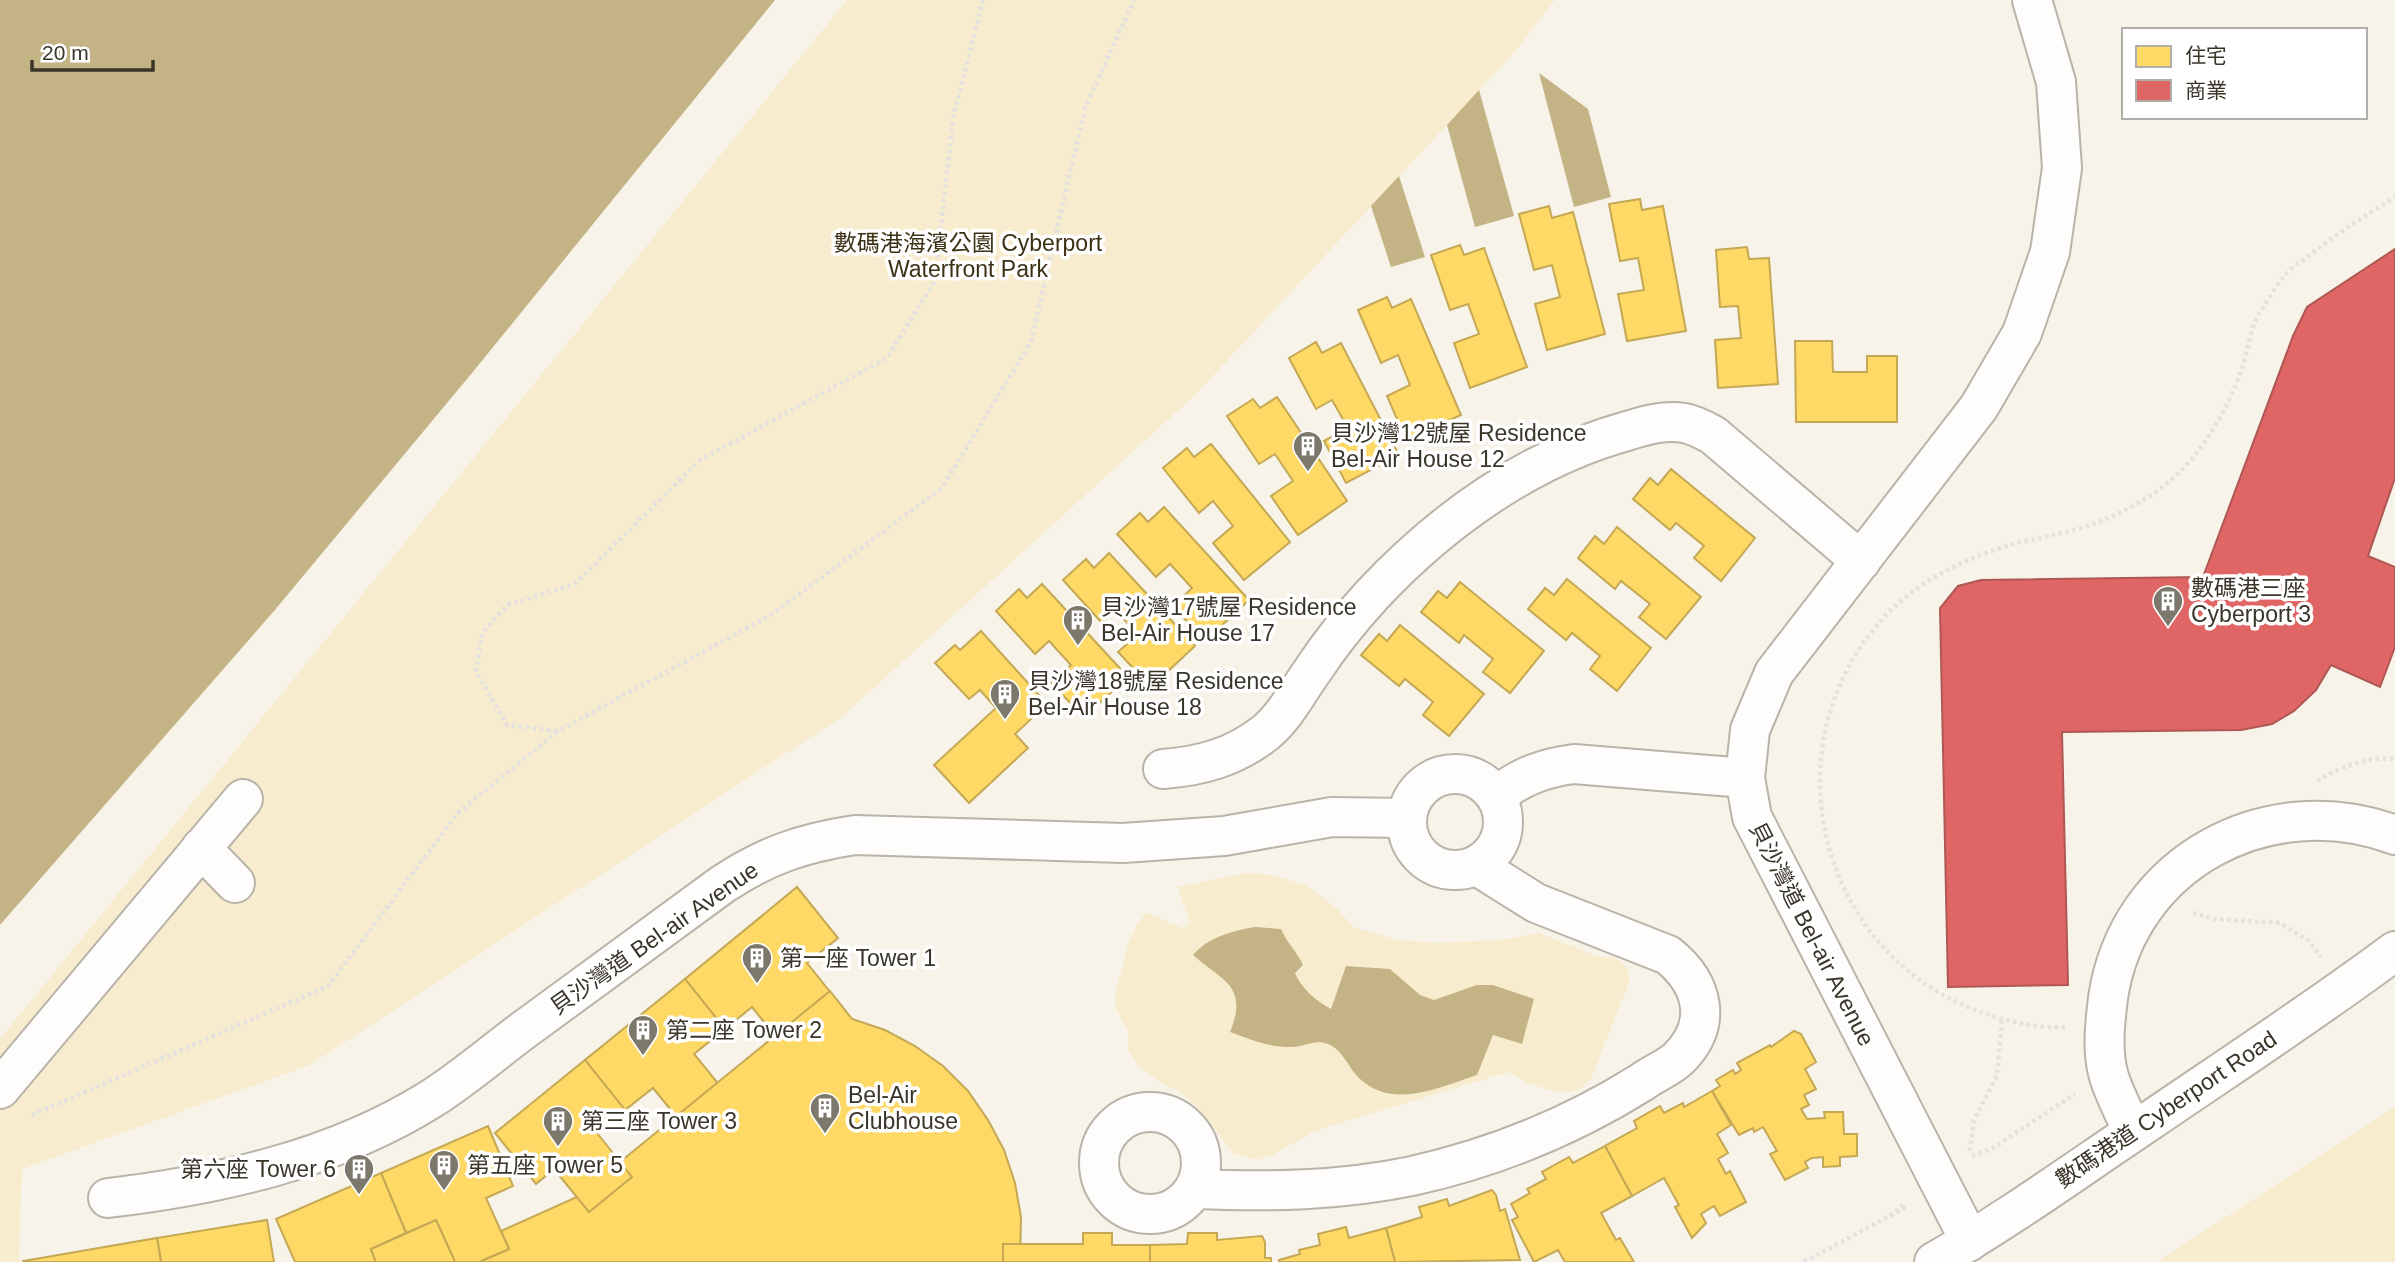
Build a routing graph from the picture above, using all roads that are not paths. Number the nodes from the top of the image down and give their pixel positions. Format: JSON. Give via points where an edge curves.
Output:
{"nodes":[{"id":1,"x":2032,"y":0,"type":"edge"},
{"id":2,"x":1861,"y":561,"type":"junction"},
{"id":3,"x":1163,"y":769,"type":"dead end"},
{"id":4,"x":1745,"y":778,"type":"junction"},
{"id":5,"x":1496,"y":796,"type":"junction"},
{"id":6,"x":243,"y":799,"type":"dead end"},
{"id":7,"x":1407,"y":818,"type":"junction"},
{"id":8,"x":2395,"y":835,"type":"edge"},
{"id":9,"x":201,"y":848,"type":"junction"},
{"id":10,"x":1476,"y":866,"type":"junction"},
{"id":11,"x":235,"y":883,"type":"dead end"},
{"id":12,"x":2395,"y":951,"type":"edge"},
{"id":13,"x":0,"y":1089,"type":"edge"},
{"id":14,"x":2133,"y":1132,"type":"junction"},
{"id":15,"x":1195,"y":1189,"type":"dead end"},
{"id":16,"x":108,"y":1198,"type":"dead end"},
{"id":17,"x":1970,"y":1241,"type":"junction"},
{"id":18,"x":1934,"y":1262,"type":"edge"}],
"edges":[{"from":1,"to":2,"type":"street","name":"貝沙灣道 Bel-air Avenue","via":[[2056,82],[2062,168],[2050,252],[2022,333],[1979,407]]},
{"from":2,"to":3,"type":"street","via":[[1699,427],[1661,423],[1607,436],[1521,475],[1481,500],[1408,561],[1341,631],[1287,711],[1267,731],[1218,760]]},
{"from":2,"to":4,"type":"street","name":"貝沙灣道 Bel-air Avenue","via":[[1774,673],[1750,730]]},
{"from":4,"to":5,"type":"street","via":[[1574,764],[1532,772]]},
{"from":4,"to":17,"type":"street","name":"貝沙灣道 Bel-air Avenue","via":[[1752,817]]},
{"from":5,"to":7,"type":"street","via":[[1473,778],[1443,775],[1418,790]]},
{"from":5,"to":10,"type":"street","via":[[1502,819],[1499,842]]},
{"from":6,"to":9,"type":"street"},
{"from":7,"to":10,"type":"street","via":[[1408,835],[1428,862],[1444,869]]},
{"from":7,"to":16,"type":"street","name":"貝沙灣道 Bel-air Avenue","via":[[1332,817],[1224,836],[1123,843],[855,835],[785,850],[723,884],[431,1099],[308,1156],[176,1190]]},
{"from":8,"to":14,"type":"street","via":[[2334,820],[2279,822],[2234,836],[2202,853],[2157,891],[2129,931],[2111,976],[2104,1024],[2108,1072]]},
{"from":9,"to":11,"type":"street"},
{"from":9,"to":13,"type":"street"},
{"from":10,"to":15,"type":"street","via":[[1536,903],[1668,955],[1684,967],[1695,984],[1699,1025],[1677,1059],[1616,1098],[1551,1131],[1436,1170],[1340,1188],[1268,1192]]},
{"from":12,"to":14,"type":"street","name":"數碼港道 Cyberport Road"},
{"from":14,"to":17,"type":"street","name":"數碼港道 Cyberport Road"},
{"from":17,"to":18,"type":"street","name":"數碼港道 Cyberport Road"}]}
